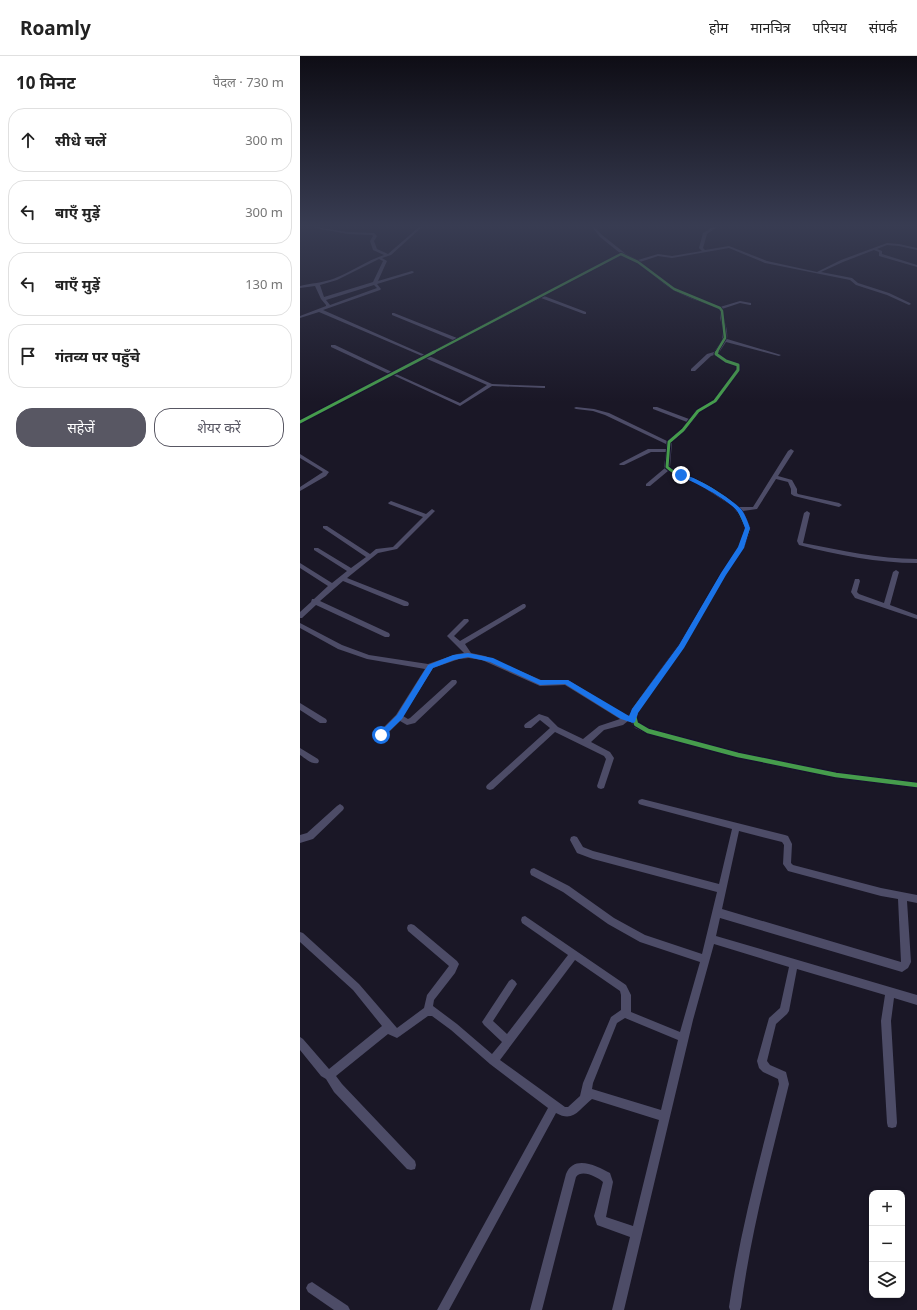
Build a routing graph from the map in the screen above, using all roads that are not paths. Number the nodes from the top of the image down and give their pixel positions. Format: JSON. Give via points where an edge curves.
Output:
{"nodes":[{"id":1,"x":318,"y":285,"type":"edge"},
{"id":2,"x":367,"y":286,"type":"edge"},
{"id":3,"x":377,"y":286,"type":"edge"},
{"id":4,"x":561,"y":286,"type":"edge"},
{"id":5,"x":669,"y":286,"type":"edge"},
{"id":6,"x":862,"y":286,"type":"edge"},
{"id":7,"x":540,"y":296,"type":"junction"},
{"id":8,"x":323,"y":300,"type":"junction"},
{"id":9,"x":750,"y":304,"type":"dead end"},
{"id":10,"x":909,"y":304,"type":"dead end"},
{"id":11,"x":328,"y":307,"type":"junction"},
{"id":12,"x":720,"y":308,"type":"junction"},
{"id":13,"x":321,"y":311,"type":"junction"},
{"id":14,"x":393,"y":314,"type":"dead end"},
{"id":15,"x":585,"y":314,"type":"dead end"},
{"id":16,"x":300,"y":317,"type":"edge"},
{"id":17,"x":457,"y":340,"type":"junction"},
{"id":18,"x":725,"y":340,"type":"junction"},
{"id":19,"x":333,"y":346,"type":"dead end"},
{"id":20,"x":715,"y":353,"type":"junction"},
{"id":21,"x":779,"y":355,"type":"dead end"},
{"id":22,"x":426,"y":356,"type":"junction"},
{"id":23,"x":693,"y":370,"type":"dead end"},
{"id":24,"x":393,"y":373,"type":"junction"},
{"id":25,"x":491,"y":386,"type":"junction"},
{"id":26,"x":543,"y":387,"type":"dead end"},
{"id":27,"x":576,"y":408,"type":"dead end"},
{"id":28,"x":655,"y":408,"type":"dead end"},
{"id":29,"x":690,"y":421,"type":"junction"},
{"id":30,"x":300,"y":422,"type":"edge"},
{"id":31,"x":668,"y":444,"type":"junction"},
{"id":32,"x":668,"y":451,"type":"junction"},
{"id":33,"x":791,"y":451,"type":"dead end"},
{"id":34,"x":300,"y":456,"type":"edge"},
{"id":35,"x":622,"y":464,"type":"dead end"},
{"id":36,"x":668,"y":469,"type":"junction"},
{"id":37,"x":774,"y":477,"type":"junction"},
{"id":38,"x":648,"y":485,"type":"dead end"},
{"id":39,"x":300,"y":489,"type":"edge"},
{"id":40,"x":391,"y":503,"type":"dead end"},
{"id":41,"x":840,"y":505,"type":"dead end"},
{"id":42,"x":739,"y":509,"type":"junction"},
{"id":43,"x":432,"y":511,"type":"dead end"},
{"id":44,"x":807,"y":513,"type":"dead end"},
{"id":45,"x":427,"y":516,"type":"junction"},
{"id":46,"x":325,"y":527,"type":"dead end"},
{"id":47,"x":316,"y":549,"type":"dead end"},
{"id":48,"x":370,"y":557,"type":"junction"},
{"id":49,"x":917,"y":561,"type":"edge"},
{"id":50,"x":300,"y":565,"type":"edge"},
{"id":51,"x":351,"y":571,"type":"junction"},
{"id":52,"x":896,"y":572,"type":"dead end"},
{"id":53,"x":342,"y":578,"type":"junction"},
{"id":54,"x":857,"y":581,"type":"dead end"},
{"id":55,"x":332,"y":586,"type":"junction"},
{"id":56,"x":314,"y":601,"type":"junction"},
{"id":57,"x":406,"y":604,"type":"dead end"},
{"id":58,"x":523,"y":606,"type":"dead end"},
{"id":59,"x":886,"y":606,"type":"junction"},
{"id":60,"x":300,"y":616,"type":"edge"},
{"id":61,"x":917,"y":617,"type":"edge"},
{"id":62,"x":466,"y":621,"type":"dead end"},
{"id":63,"x":300,"y":625,"type":"edge"},
{"id":64,"x":387,"y":635,"type":"dead end"},
{"id":65,"x":460,"y":644,"type":"junction"},
{"id":66,"x":469,"y":655,"type":"junction"},
{"id":67,"x":430,"y":666,"type":"junction"},
{"id":68,"x":454,"y":682,"type":"dead end"},
{"id":69,"x":300,"y":706,"type":"edge"},
{"id":70,"x":399,"y":717,"type":"junction"},
{"id":71,"x":630,"y":720,"type":"junction"},
{"id":72,"x":323,"y":721,"type":"dead end"},
{"id":73,"x":528,"y":726,"type":"dead end"},
{"id":74,"x":555,"y":728,"type":"junction"},
{"id":75,"x":381,"y":735,"type":"dead end"},
{"id":76,"x":586,"y":743,"type":"junction"},
{"id":77,"x":300,"y":751,"type":"edge"},
{"id":78,"x":315,"y":760,"type":"dead end"},
{"id":79,"x":601,"y":786,"type":"dead end"},
{"id":80,"x":917,"y":786,"type":"edge"},
{"id":81,"x":490,"y":787,"type":"dead end"},
{"id":82,"x":642,"y":802,"type":"dead end"},
{"id":83,"x":340,"y":808,"type":"dead end"},
{"id":84,"x":736,"y":827,"type":"junction"},
{"id":85,"x":300,"y":839,"type":"edge"},
{"id":86,"x":574,"y":840,"type":"dead end"},
{"id":87,"x":534,"y":872,"type":"dead end"},
{"id":88,"x":721,"y":890,"type":"junction"},
{"id":89,"x":902,"y":896,"type":"junction"},
{"id":90,"x":917,"y":899,"type":"edge"},
{"id":91,"x":716,"y":912,"type":"junction"},
{"id":92,"x":525,"y":920,"type":"dead end"},
{"id":93,"x":411,"y":928,"type":"dead end"},
{"id":94,"x":300,"y":936,"type":"edge"},
{"id":95,"x":710,"y":939,"type":"junction"},
{"id":96,"x":574,"y":954,"type":"junction"},
{"id":97,"x":705,"y":960,"type":"junction"},
{"id":98,"x":794,"y":964,"type":"junction"},
{"id":99,"x":512,"y":984,"type":"dead end"},
{"id":100,"x":890,"y":992,"type":"junction"},
{"id":101,"x":917,"y":1000,"type":"edge"},
{"id":102,"x":428,"y":1011,"type":"junction"},
{"id":103,"x":626,"y":1012,"type":"junction"},
{"id":104,"x":388,"y":1028,"type":"junction"},
{"id":105,"x":684,"y":1038,"type":"junction"},
{"id":106,"x":508,"y":1041,"type":"junction"},
{"id":107,"x":300,"y":1042,"type":"edge"},
{"id":108,"x":493,"y":1061,"type":"junction"},
{"id":109,"x":330,"y":1075,"type":"junction"},
{"id":110,"x":585,"y":1098,"type":"junction"},
{"id":111,"x":554,"y":1106,"type":"junction"},
{"id":112,"x":664,"y":1116,"type":"junction"},
{"id":113,"x":892,"y":1123,"type":"dead end"},
{"id":114,"x":411,"y":1165,"type":"dead end"},
{"id":115,"x":636,"y":1233,"type":"junction"},
{"id":116,"x":312,"y":1288,"type":"dead end"},
{"id":117,"x":735,"y":1307,"type":"dead end"},
{"id":118,"x":344,"y":1310,"type":"edge"},
{"id":119,"x":443,"y":1310,"type":"edge"},
{"id":120,"x":536,"y":1310,"type":"edge"},
{"id":121,"x":618,"y":1310,"type":"edge"}],
"edges":[{"from":1,"to":8,"type":"street"},
{"from":2,"to":8,"type":"street"},
{"from":3,"to":11,"type":"street","via":[[378,290]]},
{"from":4,"to":7,"type":"street"},
{"from":5,"to":12,"type":"street"},
{"from":6,"to":10,"type":"street"},
{"from":7,"to":15,"type":"street"},
{"from":7,"to":17,"type":"street"},
{"from":8,"to":11,"type":"street"},
{"from":9,"to":12,"type":"street","via":[[740,302]]},
{"from":11,"to":13,"type":"street"},
{"from":12,"to":18,"type":"street","via":[[726,329]]},
{"from":13,"to":16,"type":"street"},
{"from":13,"to":22,"type":"street"},
{"from":14,"to":17,"type":"street"},
{"from":17,"to":22,"type":"street"},
{"from":18,"to":20,"type":"street"},
{"from":18,"to":21,"type":"street"},
{"from":19,"to":24,"type":"street"},
{"from":20,"to":23,"type":"street","via":[[709,355]]},
{"from":20,"to":29,"type":"street","via":[[738,365],[738,370],[715,401],[698,411]]},
{"from":22,"to":24,"type":"street"},
{"from":22,"to":25,"type":"street"},
{"from":24,"to":25,"type":"street","via":[[460,405]]},
{"from":24,"to":30,"type":"street"},
{"from":25,"to":26,"type":"street"},
{"from":27,"to":31,"type":"street","via":[[607,414]]},
{"from":28,"to":29,"type":"street"},
{"from":29,"to":31,"type":"street"},
{"from":31,"to":32,"type":"street"},
{"from":32,"to":35,"type":"street","via":[[650,450]]},
{"from":32,"to":36,"type":"street"},
{"from":33,"to":37,"type":"street"},
{"from":34,"to":39,"type":"street","via":[[326,472]]},
{"from":36,"to":38,"type":"street"},
{"from":36,"to":42,"type":"street","via":[[699,482]]},
{"from":37,"to":41,"type":"street","via":[[790,481],[796,495]]},
{"from":37,"to":42,"type":"street","via":[[755,508]]},
{"from":40,"to":45,"type":"street"},
{"from":42,"to":71,"type":"street","via":[[748,528],[744,541],[681,646]]},
{"from":43,"to":45,"type":"street"},
{"from":44,"to":49,"type":"street","via":[[800,541],[802,545],[896,561]]},
{"from":45,"to":48,"type":"street","via":[[395,548],[380,550]]},
{"from":46,"to":48,"type":"street"},
{"from":47,"to":51,"type":"street"},
{"from":48,"to":51,"type":"street"},
{"from":50,"to":55,"type":"street"},
{"from":51,"to":53,"type":"street"},
{"from":52,"to":59,"type":"street"},
{"from":53,"to":55,"type":"street"},
{"from":53,"to":57,"type":"street"},
{"from":54,"to":59,"type":"street","via":[[855,595]]},
{"from":55,"to":56,"type":"street"},
{"from":56,"to":60,"type":"street"},
{"from":56,"to":64,"type":"street"},
{"from":58,"to":65,"type":"street"},
{"from":59,"to":61,"type":"street"},
{"from":62,"to":65,"type":"street","via":[[450,635]]},
{"from":63,"to":67,"type":"street","via":[[340,648],[356,654]]},
{"from":65,"to":66,"type":"street"},
{"from":66,"to":67,"type":"street"},
{"from":66,"to":71,"type":"street","via":[[491,660],[540,683],[566,682]]},
{"from":67,"to":70,"type":"street"},
{"from":68,"to":70,"type":"street","via":[[412,721],[407,722]]},
{"from":69,"to":72,"type":"street"},
{"from":70,"to":75,"type":"street"},
{"from":71,"to":76,"type":"street","via":[[602,728]]},
{"from":71,"to":80,"type":"street","via":[[648,731],[738,755],[836,775]]},
{"from":73,"to":74,"type":"street","via":[[539,717]]},
{"from":74,"to":76,"type":"street"},
{"from":74,"to":81,"type":"street"},
{"from":76,"to":79,"type":"street","via":[[610,758]]},
{"from":77,"to":78,"type":"street"},
{"from":82,"to":84,"type":"street"},
{"from":83,"to":85,"type":"street","via":[[310,836]]},
{"from":84,"to":88,"type":"street"},
{"from":84,"to":89,"type":"street","via":[[785,839],[788,844],[787,864],[791,868]]},
{"from":86,"to":88,"type":"street","via":[[585,852]]},
{"from":87,"to":97,"type":"street","via":[[566,889],[611,921],[643,939]]},
{"from":88,"to":91,"type":"street"},
{"from":89,"to":90,"type":"street"},
{"from":89,"to":91,"type":"street","via":[[906,962],[902,967]]},
{"from":91,"to":95,"type":"street"},
{"from":92,"to":96,"type":"street"},
{"from":93,"to":102,"type":"street","via":[[454,964],[430,998]]},
{"from":94,"to":104,"type":"street","via":[[356,987]]},
{"from":95,"to":97,"type":"street"},
{"from":95,"to":98,"type":"street"},
{"from":96,"to":103,"type":"street","via":[[627,993]]},
{"from":96,"to":106,"type":"street"},
{"from":97,"to":105,"type":"street"},
{"from":98,"to":100,"type":"street"},
{"from":98,"to":117,"type":"street","via":[[784,1011],[772,1021],[762,1061],[763,1066],[782,1076],[784,1084],[744,1248]]},
{"from":99,"to":106,"type":"street","via":[[487,1022]]},
{"from":100,"to":101,"type":"street"},
{"from":100,"to":113,"type":"street","via":[[886,1021]]},
{"from":102,"to":104,"type":"street","via":[[396,1033]]},
{"from":102,"to":108,"type":"street","via":[[437,1013]]},
{"from":103,"to":105,"type":"street"},
{"from":103,"to":110,"type":"street","via":[[614,1020],[588,1083]]},
{"from":104,"to":109,"type":"street"},
{"from":105,"to":112,"type":"street"},
{"from":106,"to":108,"type":"street"},
{"from":107,"to":109,"type":"street"},
{"from":108,"to":111,"type":"street"},
{"from":109,"to":114,"type":"street","via":[[338,1088]]},
{"from":110,"to":111,"type":"street","via":[[570,1112]]},
{"from":110,"to":112,"type":"street","via":[[592,1094]]},
{"from":111,"to":119,"type":"street"},
{"from":112,"to":115,"type":"street"},
{"from":115,"to":120,"type":"street","via":[[600,1220],[608,1182],[606,1177],[581,1167],[574,1170],[561,1208]]},
{"from":115,"to":121,"type":"street"},
{"from":116,"to":118,"type":"street"}]}
